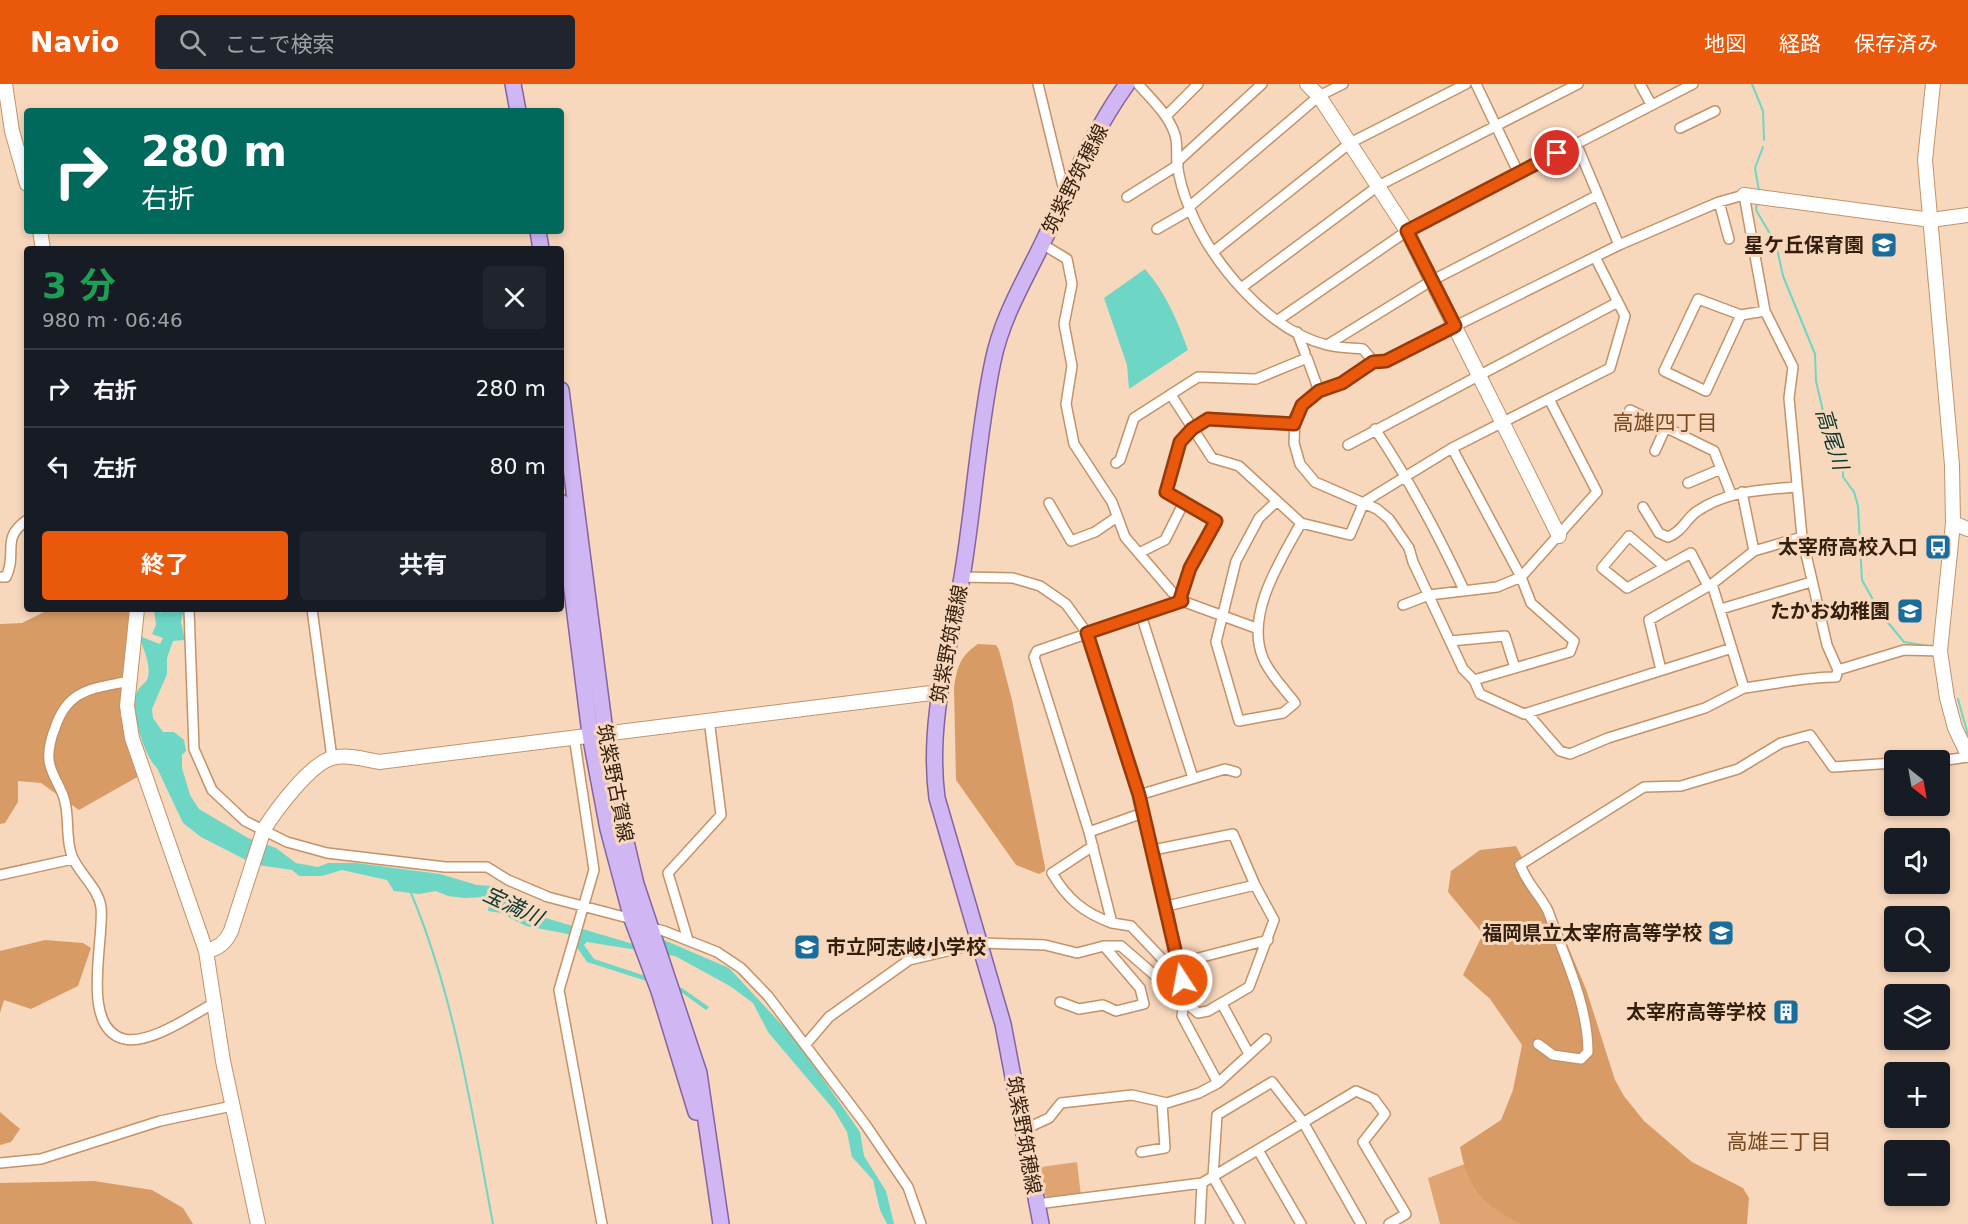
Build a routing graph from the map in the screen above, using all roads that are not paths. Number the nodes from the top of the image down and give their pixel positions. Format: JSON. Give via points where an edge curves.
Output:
{"nodes":[{"id":1,"x":4,"y":84,"type":"edge"},
{"id":2,"x":512,"y":84,"type":"edge"},
{"id":3,"x":1038,"y":84,"type":"edge"},
{"id":4,"x":1127,"y":84,"type":"edge"},
{"id":5,"x":1138,"y":84,"type":"edge"},
{"id":6,"x":1198,"y":84,"type":"edge"},
{"id":7,"x":1262,"y":84,"type":"edge"},
{"id":8,"x":1307,"y":84,"type":"edge"},
{"id":9,"x":1343,"y":84,"type":"edge"},
{"id":10,"x":1466,"y":84,"type":"edge"},
{"id":11,"x":1476,"y":84,"type":"edge"},
{"id":12,"x":1578,"y":84,"type":"edge"},
{"id":13,"x":1640,"y":84,"type":"edge"},
{"id":14,"x":1693,"y":84,"type":"edge"},
{"id":15,"x":1933,"y":84,"type":"edge"},
{"id":16,"x":1319,"y":96,"type":"junction"},
{"id":17,"x":1651,"y":104,"type":"junction"},
{"id":18,"x":513,"y":108,"type":"edge"},
{"id":19,"x":517,"y":108,"type":"edge"},
{"id":20,"x":1714,"y":111,"type":"dead end"},
{"id":21,"x":1166,"y":116,"type":"junction"},
{"id":22,"x":1498,"y":126,"type":"junction"},
{"id":23,"x":1680,"y":128,"type":"dead end"},
{"id":24,"x":1350,"y":143,"type":"junction"},
{"id":25,"x":1576,"y":143,"type":"junction"},
{"id":26,"x":1178,"y":164,"type":"junction"},
{"id":27,"x":1518,"y":172,"type":"junction"},
{"id":28,"x":24,"y":173,"type":"edge"},
{"id":29,"x":1378,"y":186,"type":"junction"},
{"id":30,"x":1598,"y":195,"type":"junction"},
{"id":31,"x":1744,"y":195,"type":"junction"},
{"id":32,"x":1065,"y":196,"type":"junction"},
{"id":33,"x":1127,"y":197,"type":"dead end"},
{"id":34,"x":1719,"y":202,"type":"junction"},
{"id":35,"x":1190,"y":208,"type":"junction"},
{"id":36,"x":1968,"y":214,"type":"edge"},
{"id":37,"x":1931,"y":220,"type":"junction"},
{"id":38,"x":1157,"y":229,"type":"dead end"},
{"id":39,"x":1407,"y":231,"type":"junction"},
{"id":40,"x":1729,"y":239,"type":"dead end"},
{"id":41,"x":1042,"y":244,"type":"junction"},
{"id":42,"x":1619,"y":245,"type":"junction"},
{"id":43,"x":1213,"y":252,"type":"junction"},
{"id":44,"x":1595,"y":257,"type":"junction"},
{"id":45,"x":1431,"y":281,"type":"junction"},
{"id":46,"x":1241,"y":288,"type":"junction"},
{"id":47,"x":1618,"y":302,"type":"junction"},
{"id":48,"x":1765,"y":311,"type":"junction"},
{"id":49,"x":1741,"y":315,"type":"junction"},
{"id":50,"x":1278,"y":320,"type":"junction"},
{"id":51,"x":1455,"y":326,"type":"junction"},
{"id":52,"x":1298,"y":332,"type":"junction"},
{"id":53,"x":1327,"y":345,"type":"junction"},
{"id":54,"x":1305,"y":353,"type":"dead end"},
{"id":55,"x":1373,"y":362,"type":"junction"},
{"id":56,"x":1478,"y":375,"type":"junction"},
{"id":57,"x":1319,"y":391,"type":"junction"},
{"id":58,"x":1170,"y":395,"type":"junction"},
{"id":59,"x":1549,"y":399,"type":"junction"},
{"id":60,"x":1630,"y":410,"type":"dead end"},
{"id":61,"x":564,"y":419,"type":"edge"},
{"id":62,"x":1501,"y":422,"type":"junction"},
{"id":63,"x":1294,"y":424,"type":"junction"},
{"id":64,"x":1192,"y":429,"type":"junction"},
{"id":65,"x":1375,"y":429,"type":"junction"},
{"id":66,"x":1665,"y":429,"type":"junction"},
{"id":67,"x":1348,"y":445,"type":"dead end"},
{"id":68,"x":1452,"y":448,"type":"junction"},
{"id":69,"x":1655,"y":451,"type":"dead end"},
{"id":70,"x":1116,"y":463,"type":"dead end"},
{"id":71,"x":1721,"y":469,"type":"junction"},
{"id":72,"x":1406,"y":475,"type":"junction"},
{"id":73,"x":1688,"y":483,"type":"dead end"},
{"id":74,"x":1796,"y":487,"type":"junction"},
{"id":75,"x":1742,"y":492,"type":"junction"},
{"id":76,"x":1731,"y":494,"type":"junction"},
{"id":77,"x":1277,"y":501,"type":"junction"},
{"id":78,"x":1049,"y":502,"type":"dead end"},
{"id":79,"x":1184,"y":502,"type":"junction"},
{"id":80,"x":1364,"y":502,"type":"junction"},
{"id":81,"x":1643,"y":507,"type":"dead end"},
{"id":82,"x":1117,"y":517,"type":"junction"},
{"id":83,"x":564,"y":521,"type":"edge"},
{"id":84,"x":24,"y":522,"type":"edge"},
{"id":85,"x":1301,"y":523,"type":"junction"},
{"id":86,"x":1953,"y":523,"type":"junction"},
{"id":87,"x":1968,"y":528,"type":"edge"},
{"id":88,"x":1558,"y":536,"type":"junction"},
{"id":89,"x":1802,"y":537,"type":"junction"},
{"id":90,"x":1754,"y":551,"type":"junction"},
{"id":91,"x":1139,"y":553,"type":"junction"},
{"id":92,"x":1665,"y":567,"type":"junction"},
{"id":93,"x":0,"y":577,"type":"edge"},
{"id":94,"x":962,"y":577,"type":"junction"},
{"id":95,"x":1521,"y":577,"type":"junction"},
{"id":96,"x":1811,"y":582,"type":"junction"},
{"id":97,"x":1710,"y":585,"type":"junction"},
{"id":98,"x":1464,"y":590,"type":"junction"},
{"id":99,"x":1429,"y":595,"type":"junction"},
{"id":100,"x":1181,"y":600,"type":"junction"},
{"id":101,"x":1403,"y":605,"type":"dead end"},
{"id":102,"x":1721,"y":609,"type":"junction"},
{"id":103,"x":137,"y":612,"type":"edge"},
{"id":104,"x":189,"y":612,"type":"edge"},
{"id":105,"x":312,"y":612,"type":"edge"},
{"id":106,"x":1141,"y":615,"type":"junction"},
{"id":107,"x":1221,"y":616,"type":"junction"},
{"id":108,"x":1256,"y":628,"type":"junction"},
{"id":109,"x":1087,"y":633,"type":"junction"},
{"id":110,"x":1450,"y":641,"type":"junction"},
{"id":111,"x":1732,"y":648,"type":"junction"},
{"id":112,"x":1940,"y":651,"type":"junction"},
{"id":113,"x":1515,"y":668,"type":"junction"},
{"id":114,"x":1661,"y":670,"type":"junction"},
{"id":115,"x":1838,"y":670,"type":"junction"},
{"id":116,"x":1474,"y":680,"type":"junction"},
{"id":117,"x":129,"y":681,"type":"junction"},
{"id":118,"x":1744,"y":688,"type":"junction"},
{"id":119,"x":939,"y":692,"type":"junction"},
{"id":120,"x":1527,"y":713,"type":"junction"},
{"id":121,"x":709,"y":719,"type":"junction"},
{"id":122,"x":597,"y":733,"type":"junction"},
{"id":123,"x":574,"y":736,"type":"junction"},
{"id":124,"x":1968,"y":756,"type":"edge"},
{"id":125,"x":332,"y":758,"type":"junction"},
{"id":126,"x":1950,"y":759,"type":"edge"},
{"id":127,"x":1884,"y":764,"type":"edge"},
{"id":128,"x":1236,"y":772,"type":"dead end"},
{"id":129,"x":1193,"y":778,"type":"junction"},
{"id":130,"x":1139,"y":795,"type":"junction"},
{"id":131,"x":1143,"y":813,"type":"junction"},
{"id":132,"x":263,"y":832,"type":"junction"},
{"id":133,"x":1089,"y":832,"type":"junction"},
{"id":134,"x":1093,"y":846,"type":"junction"},
{"id":135,"x":1153,"y":850,"type":"junction"},
{"id":136,"x":73,"y":859,"type":"junction"},
{"id":137,"x":0,"y":875,"type":"edge"},
{"id":138,"x":1255,"y":885,"type":"junction"},
{"id":139,"x":1167,"y":906,"type":"junction"},
{"id":140,"x":582,"y":909,"type":"junction"},
{"id":141,"x":632,"y":919,"type":"junction"},
{"id":142,"x":1112,"y":923,"type":"junction"},
{"id":143,"x":648,"y":933,"type":"junction"},
{"id":144,"x":688,"y":940,"type":"junction"},
{"id":145,"x":1268,"y":940,"type":"junction"},
{"id":146,"x":981,"y":944,"type":"junction"},
{"id":147,"x":1104,"y":946,"type":"junction"},
{"id":148,"x":206,"y":951,"type":"junction"},
{"id":149,"x":1179,"y":963,"type":"junction"},
{"id":150,"x":1182,"y":980,"type":"junction"},
{"id":151,"x":216,"y":1002,"type":"junction"},
{"id":152,"x":1060,"y":1002,"type":"dead end"},
{"id":153,"x":1185,"y":1003,"type":"junction"},
{"id":154,"x":1221,"y":1004,"type":"junction"},
{"id":155,"x":1266,"y":1039,"type":"dead end"},
{"id":156,"x":806,"y":1044,"type":"junction"},
{"id":157,"x":1538,"y":1044,"type":"dead end"},
{"id":158,"x":1249,"y":1054,"type":"junction"},
{"id":159,"x":1218,"y":1083,"type":"junction"},
{"id":160,"x":1162,"y":1103,"type":"junction"},
{"id":161,"x":232,"y":1106,"type":"junction"},
{"id":162,"x":1303,"y":1122,"type":"junction"},
{"id":163,"x":1023,"y":1131,"type":"junction"},
{"id":164,"x":1258,"y":1150,"type":"junction"},
{"id":165,"x":1141,"y":1152,"type":"dead end"},
{"id":166,"x":0,"y":1163,"type":"edge"},
{"id":167,"x":1213,"y":1177,"type":"junction"},
{"id":168,"x":1202,"y":1183,"type":"junction"},
{"id":169,"x":1037,"y":1204,"type":"junction"},
{"id":170,"x":258,"y":1224,"type":"edge"},
{"id":171,"x":602,"y":1224,"type":"edge"},
{"id":172,"x":721,"y":1224,"type":"edge"},
{"id":173,"x":921,"y":1224,"type":"edge"},
{"id":174,"x":1041,"y":1224,"type":"edge"},
{"id":175,"x":1200,"y":1224,"type":"edge"},
{"id":176,"x":1240,"y":1224,"type":"edge"},
{"id":177,"x":1301,"y":1224,"type":"edge"},
{"id":178,"x":1361,"y":1224,"type":"edge"},
{"id":179,"x":1389,"y":1224,"type":"edge"}],
"edges":[{"from":1,"to":28,"type":"street"},
{"from":2,"to":18,"type":"main road"},
{"from":2,"to":19,"type":"main road"},
{"from":3,"to":32,"type":"street"},
{"from":4,"to":32,"type":"main road","name":"筑紫野筑穂線"},
{"from":5,"to":21,"type":"street"},
{"from":6,"to":21,"type":"street"},
{"from":7,"to":26,"type":"street"},
{"from":8,"to":16,"type":"street"},
{"from":9,"to":16,"type":"street"},
{"from":10,"to":24,"type":"street"},
{"from":11,"to":22,"type":"street"},
{"from":12,"to":22,"type":"street"},
{"from":13,"to":17,"type":"street"},
{"from":14,"to":17,"type":"street"},
{"from":15,"to":37,"type":"street","via":[[1925,160]]},
{"from":16,"to":24,"type":"street"},
{"from":16,"to":35,"type":"street"},
{"from":17,"to":25,"type":"street"},
{"from":20,"to":23,"type":"street"},
{"from":21,"to":26,"type":"street","via":[[1176,136]]},
{"from":22,"to":27,"type":"street"},
{"from":22,"to":29,"type":"street"},
{"from":24,"to":29,"type":"street"},
{"from":24,"to":43,"type":"street"},
{"from":25,"to":27,"type":"street"},
{"from":25,"to":30,"type":"street"},
{"from":26,"to":33,"type":"street"},
{"from":26,"to":35,"type":"street"},
{"from":27,"to":39,"type":"street"},
{"from":29,"to":39,"type":"street"},
{"from":29,"to":46,"type":"street"},
{"from":30,"to":42,"type":"street"},
{"from":30,"to":45,"type":"street"},
{"from":31,"to":34,"type":"street"},
{"from":31,"to":37,"type":"street"},
{"from":31,"to":48,"type":"street"},
{"from":32,"to":41,"type":"main road","name":"筑紫野筑穂線"},
{"from":34,"to":40,"type":"street"},
{"from":34,"to":42,"type":"street"},
{"from":35,"to":38,"type":"street"},
{"from":35,"to":43,"type":"street"},
{"from":36,"to":37,"type":"street"},
{"from":37,"to":86,"type":"street","via":[[1938,331],[1950,429]]},
{"from":39,"to":45,"type":"street"},
{"from":39,"to":50,"type":"street"},
{"from":41,"to":82,"type":"street","via":[[1067,259],[1072,284],[1064,324],[1072,366],[1066,404],[1074,444],[1112,502]]},
{"from":41,"to":94,"type":"main road","name":"筑紫野筑穂線","via":[[1010,306],[993,361]]},
{"from":42,"to":44,"type":"street"},
{"from":43,"to":46,"type":"street"},
{"from":44,"to":47,"type":"street"},
{"from":44,"to":51,"type":"street"},
{"from":45,"to":51,"type":"street"},
{"from":45,"to":53,"type":"street"},
{"from":46,"to":50,"type":"street"},
{"from":47,"to":56,"type":"street"},
{"from":47,"to":59,"type":"street","via":[[1625,316],[1610,368]]},
{"from":48,"to":49,"type":"street"},
{"from":48,"to":74,"type":"street","via":[[1793,367],[1789,398]]},
{"from":49,"to":49,"type":"street","via":[[1698,299],[1664,371],[1706,391]]},
{"from":50,"to":52,"type":"street"},
{"from":51,"to":55,"type":"street","via":[[1386,361]]},
{"from":51,"to":56,"type":"street"},
{"from":52,"to":53,"type":"street"},
{"from":52,"to":54,"type":"street"},
{"from":53,"to":55,"type":"street","via":[[1363,349]]},
{"from":55,"to":57,"type":"street","via":[[1342,383]]},
{"from":56,"to":62,"type":"street"},
{"from":56,"to":65,"type":"street"},
{"from":57,"to":58,"type":"street","via":[[1307,358],[1256,379],[1198,377]]},
{"from":57,"to":63,"type":"street","via":[[1302,405]]},
{"from":58,"to":64,"type":"street"},
{"from":58,"to":70,"type":"street","via":[[1134,418]]},
{"from":59,"to":62,"type":"street"},
{"from":59,"to":88,"type":"street","via":[[1597,492]]},
{"from":60,"to":66,"type":"street"},
{"from":61,"to":122,"type":"main road","name":"筑紫野古賀線"},
{"from":62,"to":68,"type":"street"},
{"from":62,"to":88,"type":"street"},
{"from":63,"to":64,"type":"street","via":[[1208,419]]},
{"from":63,"to":80,"type":"street","via":[[1295,450],[1304,471],[1315,483]]},
{"from":64,"to":77,"type":"street","via":[[1212,458],[1239,466]]},
{"from":64,"to":79,"type":"street","via":[[1180,442],[1166,492]]},
{"from":65,"to":67,"type":"street"},
{"from":65,"to":72,"type":"street"},
{"from":66,"to":69,"type":"street"},
{"from":66,"to":71,"type":"street","via":[[1714,451]]},
{"from":68,"to":72,"type":"street"},
{"from":68,"to":95,"type":"street"},
{"from":71,"to":73,"type":"street"},
{"from":71,"to":76,"type":"street"},
{"from":72,"to":80,"type":"street"},
{"from":72,"to":98,"type":"street"},
{"from":74,"to":75,"type":"street"},
{"from":74,"to":89,"type":"street"},
{"from":75,"to":76,"type":"street"},
{"from":75,"to":90,"type":"street"},
{"from":76,"to":81,"type":"street","via":[[1695,512],[1679,531],[1668,537],[1659,533]]},
{"from":77,"to":85,"type":"street"},
{"from":77,"to":107,"type":"street","via":[[1259,518],[1236,561]]},
{"from":78,"to":82,"type":"street","via":[[1071,541],[1095,532]]},
{"from":79,"to":91,"type":"street","via":[[1165,540]]},
{"from":79,"to":100,"type":"street","via":[[1216,521],[1190,568]]},
{"from":80,"to":85,"type":"street","via":[[1350,535]]},
{"from":80,"to":99,"type":"street","via":[[1397,528]]},
{"from":82,"to":91,"type":"street","via":[[1125,537]]},
{"from":83,"to":122,"type":"main road","name":"筑紫野古賀線"},
{"from":84,"to":93,"type":"street","via":[[9,532],[5,542],[10,569],[6,577]]},
{"from":85,"to":108,"type":"street","via":[[1274,572]]},
{"from":86,"to":87,"type":"street"},
{"from":86,"to":112,"type":"street"},
{"from":88,"to":95,"type":"street"},
{"from":89,"to":90,"type":"street"},
{"from":89,"to":96,"type":"street"},
{"from":90,"to":97,"type":"street"},
{"from":91,"to":100,"type":"street"},
{"from":92,"to":92,"type":"street","via":[[1627,588],[1602,568],[1629,536]]},
{"from":92,"to":97,"type":"street","via":[[1692,553]]},
{"from":94,"to":109,"type":"street","via":[[1013,578],[1040,586],[1066,604]]},
{"from":94,"to":119,"type":"main road","name":"筑紫野筑穂線"},
{"from":95,"to":98,"type":"street","via":[[1497,587]]},
{"from":95,"to":113,"type":"street","via":[[1531,603],[1574,641],[1570,652]]},
{"from":96,"to":102,"type":"street"},
{"from":96,"to":115,"type":"street","via":[[1827,645]]},
{"from":97,"to":102,"type":"street"},
{"from":97,"to":114,"type":"street","via":[[1649,620]]},
{"from":98,"to":99,"type":"street"},
{"from":99,"to":101,"type":"street"},
{"from":99,"to":110,"type":"street"},
{"from":100,"to":106,"type":"street"},
{"from":100,"to":107,"type":"street"},
{"from":102,"to":111,"type":"street"},
{"from":103,"to":117,"type":"street"},
{"from":104,"to":132,"type":"street","via":[[194,749],[212,790]]},
{"from":105,"to":125,"type":"street"},
{"from":106,"to":109,"type":"street"},
{"from":106,"to":129,"type":"street"},
{"from":107,"to":108,"type":"street"},
{"from":107,"to":108,"type":"street","via":[[1216,642],[1239,721],[1282,713],[1295,703],[1264,661]]},
{"from":109,"to":130,"type":"street"},
{"from":109,"to":133,"type":"street","via":[[1037,651],[1034,657]]},
{"from":110,"to":113,"type":"street","via":[[1505,636]]},
{"from":110,"to":116,"type":"street","via":[[1463,669]]},
{"from":111,"to":114,"type":"street"},
{"from":111,"to":118,"type":"street"},
{"from":112,"to":115,"type":"street","via":[[1904,650]]},
{"from":112,"to":124,"type":"street","via":[[1947,698]]},
{"from":113,"to":116,"type":"street"},
{"from":114,"to":120,"type":"street"},
{"from":115,"to":118,"type":"street","via":[[1836,677],[1800,677]]},
{"from":116,"to":120,"type":"street","via":[[1480,694]]},
{"from":117,"to":136,"type":"street","via":[[83,691],[68,701],[51,740],[48,758],[64,796]]},
{"from":117,"to":148,"type":"street","via":[[127,706],[132,738]]},
{"from":118,"to":120,"type":"street","via":[[1705,708],[1570,754],[1560,751]]},
{"from":119,"to":121,"type":"street"},
{"from":119,"to":146,"type":"main road","name":"筑紫野筑穂線","via":[[934,728],[937,798]]},
{"from":121,"to":122,"type":"street"},
{"from":121,"to":144,"type":"street","via":[[721,815],[668,873]]},
{"from":122,"to":123,"type":"street"},
{"from":122,"to":141,"type":"main road","name":"筑紫野古賀線","via":[[608,829]]},
{"from":122,"to":143,"type":"main road","name":"筑紫野古賀線"},
{"from":123,"to":125,"type":"street","via":[[379,762]]},
{"from":123,"to":140,"type":"street","via":[[594,870]]},
{"from":124,"to":126,"type":"street"},
{"from":125,"to":132,"type":"street","via":[[306,776]]},
{"from":127,"to":157,"type":"street","via":[[1833,767],[1810,735],[1781,743],[1738,769],[1681,786],[1644,787],[1520,865],[1528,886],[1548,911],[1581,1004],[1588,1052],[1581,1059],[1553,1054]]},
{"from":128,"to":129,"type":"street","via":[[1225,769]]},
{"from":129,"to":130,"type":"street"},
{"from":130,"to":131,"type":"street"},
{"from":131,"to":133,"type":"street"},
{"from":131,"to":135,"type":"street"},
{"from":132,"to":140,"type":"street","via":[[327,852],[445,867],[486,867],[508,880]]},
{"from":132,"to":148,"type":"street","via":[[227,939]]},
{"from":133,"to":134,"type":"street"},
{"from":134,"to":142,"type":"street"},
{"from":134,"to":142,"type":"street","via":[[1052,873],[1062,891],[1077,905]]},
{"from":135,"to":138,"type":"street","via":[[1233,834]]},
{"from":135,"to":139,"type":"street"},
{"from":136,"to":137,"type":"street"},
{"from":136,"to":151,"type":"street","via":[[101,905],[98,992],[103,1018],[112,1031],[123,1039],[157,1034]]},
{"from":138,"to":139,"type":"street"},
{"from":138,"to":145,"type":"street","via":[[1274,920]]},
{"from":139,"to":149,"type":"street"},
{"from":140,"to":141,"type":"street"},
{"from":140,"to":171,"type":"street","via":[[559,990]]},
{"from":141,"to":143,"type":"main road","name":"筑紫野古賀線"},
{"from":142,"to":150,"type":"street","via":[[1131,926]]},
{"from":143,"to":144,"type":"street"},
{"from":143,"to":172,"type":"main road","name":"筑紫野古賀線","via":[[665,992],[699,1073]]},
{"from":144,"to":156,"type":"street","via":[[741,968]]},
{"from":145,"to":149,"type":"street"},
{"from":145,"to":154,"type":"street","via":[[1249,987]]},
{"from":146,"to":147,"type":"street","via":[[1044,945],[1077,953]]},
{"from":146,"to":156,"type":"street","via":[[909,960],[830,1017]]},
{"from":146,"to":163,"type":"main road","name":"筑紫野筑穂線","via":[[1003,1024]]},
{"from":147,"to":152,"type":"street","via":[[1140,988],[1144,1004],[1116,1011],[1103,1005],[1078,1009]]},
{"from":147,"to":153,"type":"street","via":[[1121,946]]},
{"from":148,"to":151,"type":"street"},
{"from":149,"to":150,"type":"street"},
{"from":150,"to":153,"type":"street"},
{"from":151,"to":161,"type":"street"},
{"from":153,"to":154,"type":"street","via":[[1198,1013]]},
{"from":153,"to":159,"type":"street","via":[[1182,1016]]},
{"from":154,"to":158,"type":"street"},
{"from":155,"to":158,"type":"street"},
{"from":156,"to":173,"type":"street","via":[[908,1186]]},
{"from":158,"to":159,"type":"street"},
{"from":159,"to":160,"type":"street","via":[[1199,1093]]},
{"from":160,"to":163,"type":"street","via":[[1132,1095],[1061,1103],[1048,1118]]},
{"from":160,"to":165,"type":"street","via":[[1165,1148]]},
{"from":161,"to":166,"type":"street","via":[[160,1122],[41,1159]]},
{"from":161,"to":170,"type":"street"},
{"from":162,"to":164,"type":"street"},
{"from":162,"to":167,"type":"street","via":[[1272,1082],[1217,1116]]},
{"from":162,"to":178,"type":"street"},
{"from":162,"to":179,"type":"street","via":[[1356,1091],[1374,1099],[1385,1114],[1363,1142],[1406,1214]]},
{"from":163,"to":169,"type":"main road","name":"筑紫野筑穂線"},
{"from":164,"to":167,"type":"street"},
{"from":164,"to":177,"type":"street"},
{"from":167,"to":168,"type":"street"},
{"from":167,"to":176,"type":"street"},
{"from":168,"to":169,"type":"street"},
{"from":168,"to":175,"type":"street"},
{"from":169,"to":174,"type":"main road","name":"筑紫野筑穂線"}]}
